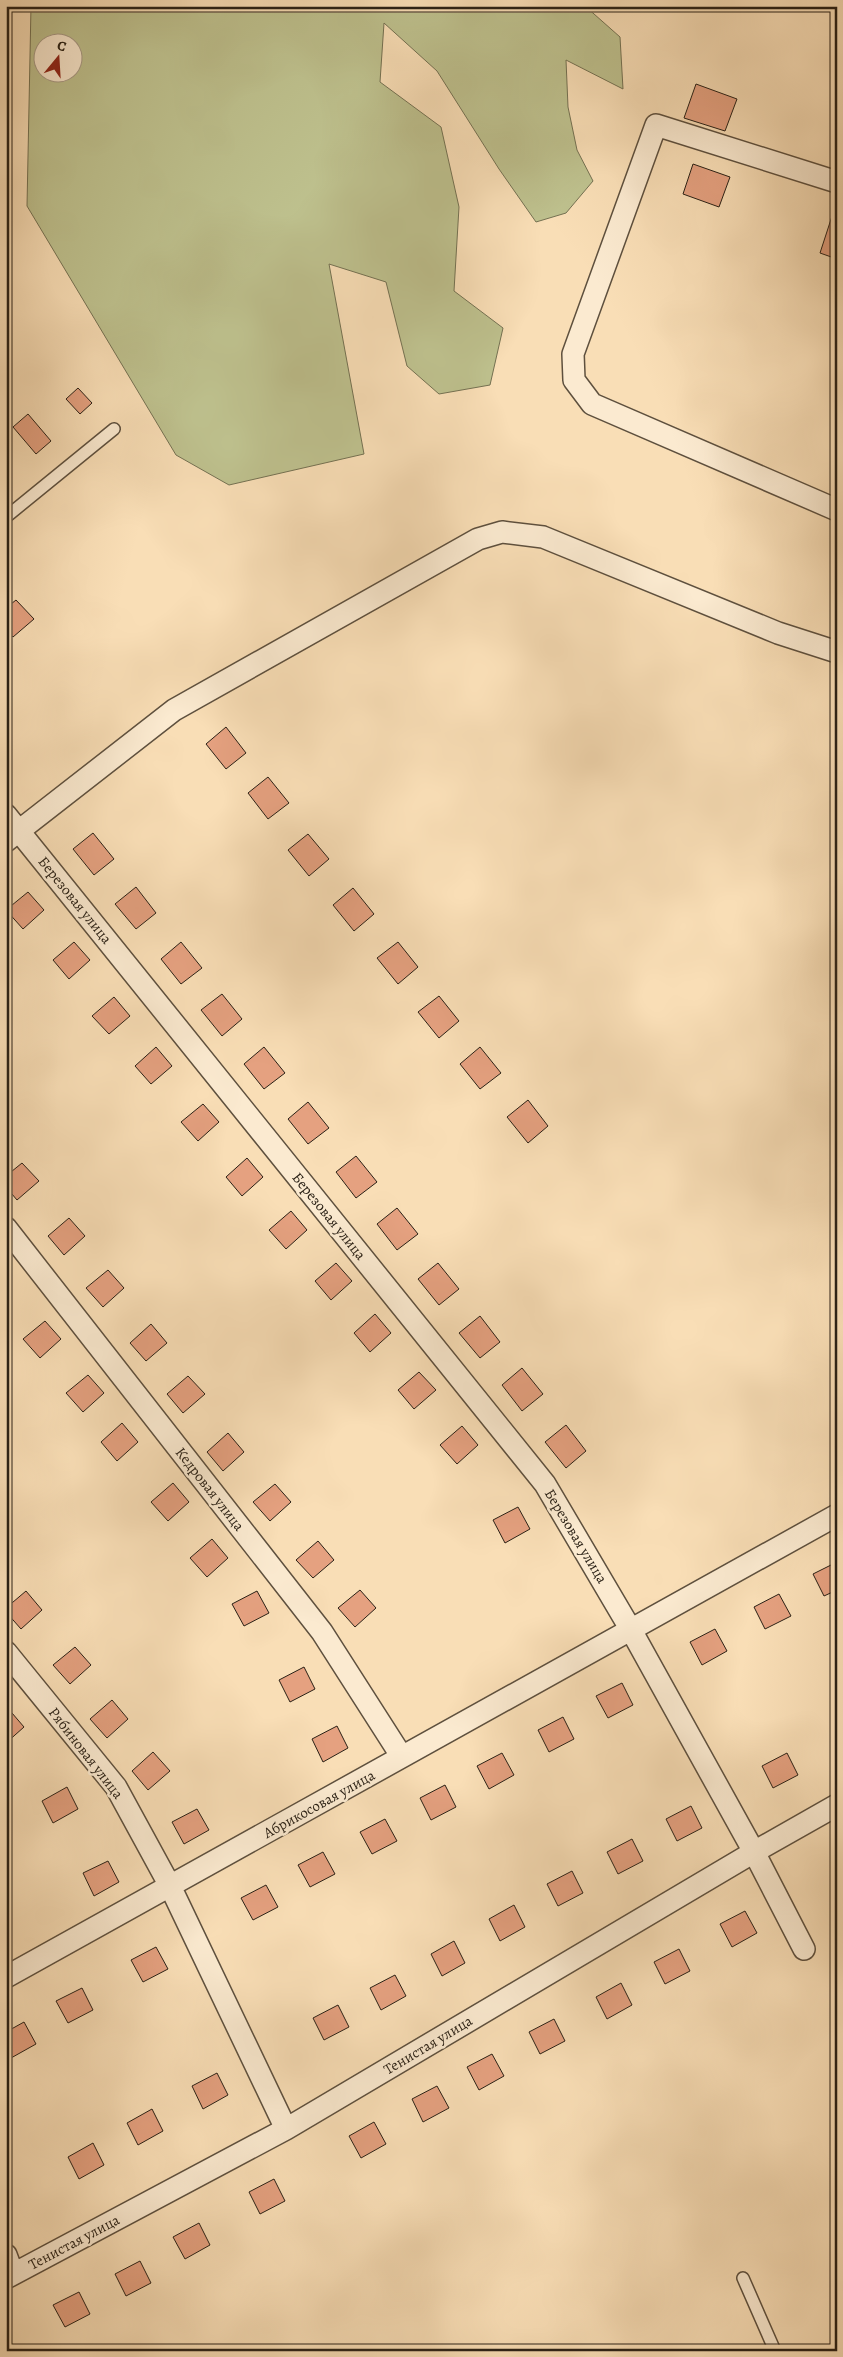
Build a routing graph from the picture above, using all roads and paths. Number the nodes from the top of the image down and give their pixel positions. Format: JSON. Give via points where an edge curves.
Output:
{"nodes":[{"id":1,"x":837,"y":182,"type":"edge"},
{"id":2,"x":114,"y":429,"type":"dead end"},
{"id":3,"x":837,"y":510,"type":"edge"},
{"id":4,"x":6,"y":517,"type":"edge"},
{"id":5,"x":837,"y":652,"type":"edge"},
{"id":6,"x":10,"y":829,"type":"edge"},
{"id":7,"x":6,"y":1228,"type":"edge"},
{"id":8,"x":837,"y":1515,"type":"edge"},
{"id":9,"x":631,"y":1630,"type":"junction"},
{"id":10,"x":6,"y":1652,"type":"edge"},
{"id":11,"x":402,"y":1758,"type":"junction"},
{"id":12,"x":837,"y":1805,"type":"edge"},
{"id":13,"x":754,"y":1852,"type":"junction"},
{"id":14,"x":170,"y":1886,"type":"junction"},
{"id":15,"x":804,"y":1949,"type":"dead end"},
{"id":16,"x":6,"y":1977,"type":"edge"},
{"id":17,"x":286,"y":2129,"type":"junction"},
{"id":18,"x":9,"y":2269,"type":"edge"},
{"id":19,"x":743,"y":2278,"type":"dead end"},
{"id":20,"x":775,"y":2351,"type":"edge"}],
"edges":[{"from":1,"to":3,"type":"street","via":[[656,125],[574,354],[574,380],[592,404]]},
{"from":2,"to":4,"type":"lane"},
{"from":5,"to":6,"type":"street","via":[[778,633],[542,537],[502,532],[478,539],[174,710]]},
{"from":6,"to":9,"type":"street","name":"Березовая улица","via":[[545,1484]]},
{"from":7,"to":11,"type":"street","name":"Кедровая улица","via":[[322,1632]]},
{"from":8,"to":9,"type":"street","name":"Абрикосовая улица"},
{"from":9,"to":11,"type":"street","name":"Абрикосовая улица"},
{"from":9,"to":13,"type":"street","name":"Березовая улица"},
{"from":10,"to":14,"type":"street","name":"Рябиновая улица","via":[[116,1787]]},
{"from":11,"to":14,"type":"street","name":"Абрикосовая улица"},
{"from":12,"to":13,"type":"street","name":"Тенистая улица"},
{"from":13,"to":15,"type":"street","name":"Березовая улица"},
{"from":13,"to":17,"type":"street","name":"Тенистая улица"},
{"from":14,"to":16,"type":"street","name":"Абрикосовая улица"},
{"from":14,"to":17,"type":"street","name":"Рябиновая улица"},
{"from":17,"to":18,"type":"street","name":"Тенистая улица"},
{"from":19,"to":20,"type":"lane"}]}
